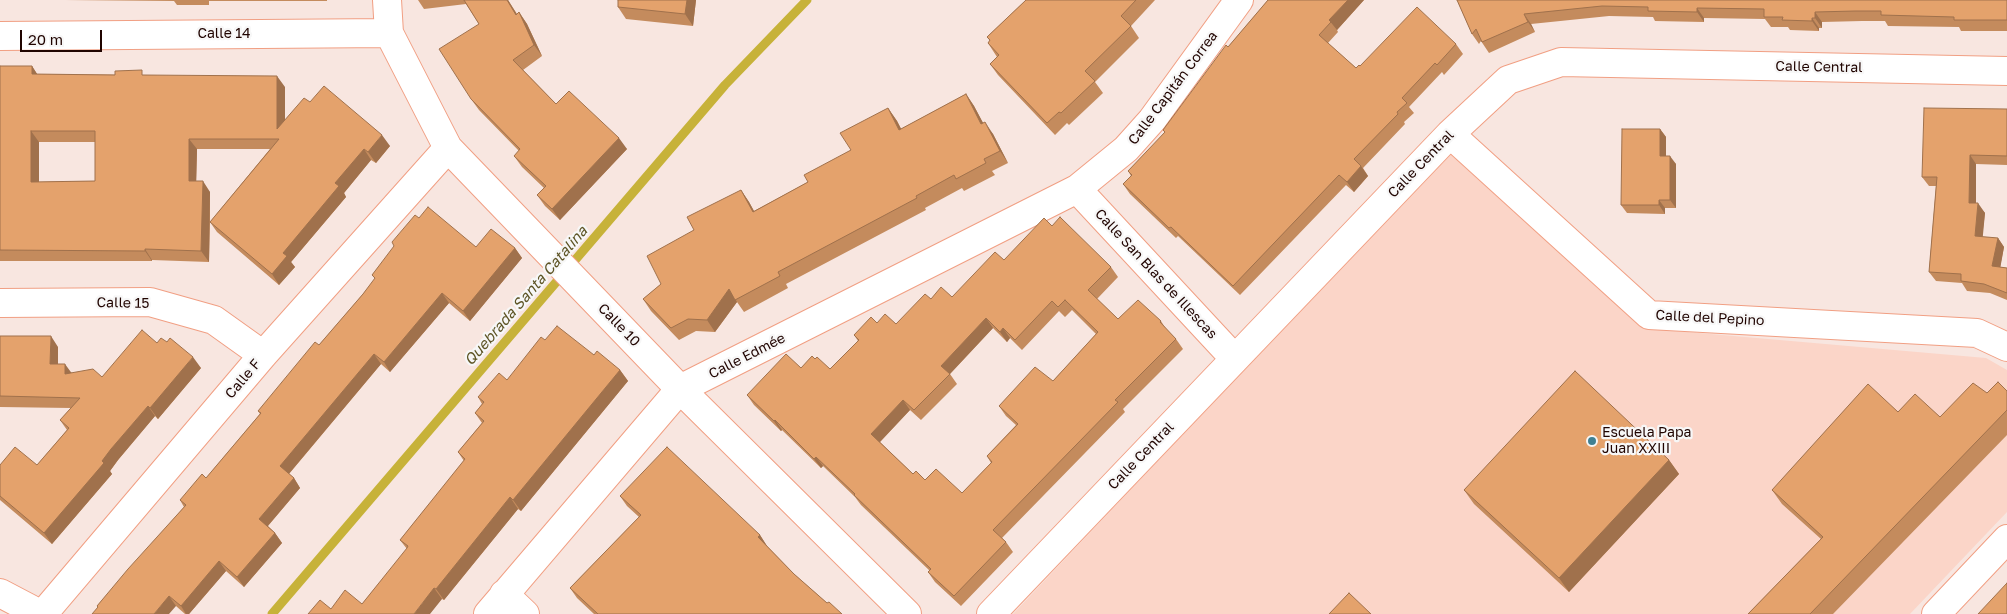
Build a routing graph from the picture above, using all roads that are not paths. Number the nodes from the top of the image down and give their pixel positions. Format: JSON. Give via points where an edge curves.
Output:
{"nodes":[{"id":1,"x":387,"y":0,"type":"edge"},
{"id":2,"x":1239,"y":0,"type":"edge"},
{"id":3,"x":389,"y":33,"type":"junction"},
{"id":4,"x":0,"y":36,"type":"edge"},
{"id":5,"x":2007,"y":71,"type":"edge"},
{"id":6,"x":1450,"y":134,"type":"junction"},
{"id":7,"x":448,"y":148,"type":"junction"},
{"id":8,"x":1077,"y":189,"type":"junction"},
{"id":9,"x":0,"y":303,"type":"edge"},
{"id":10,"x":2007,"y":347,"type":"edge"},
{"id":11,"x":263,"y":355,"type":"junction"},
{"id":12,"x":1234,"y":358,"type":"junction"},
{"id":13,"x":680,"y":389,"type":"junction"},
{"id":14,"x":2007,"y":540,"type":"edge"},
{"id":15,"x":0,"y":593,"type":"edge"},
{"id":16,"x":496,"y":604,"type":"edge"},
{"id":17,"x":42,"y":614,"type":"edge"},
{"id":18,"x":525,"y":614,"type":"edge"},
{"id":19,"x":906,"y":614,"type":"edge"},
{"id":20,"x":991,"y":614,"type":"edge"},
{"id":21,"x":1936,"y":614,"type":"edge"}],
"edges":[{"from":1,"to":3,"type":"street","name":"Calle 10"},
{"from":2,"to":8,"type":"street","name":"Calle Capitán Correa","via":[[1152,120],[1126,150]]},
{"from":3,"to":4,"type":"street","name":"Calle 14"},
{"from":3,"to":7,"type":"street","name":"Calle 10"},
{"from":5,"to":6,"type":"street","name":"Calle Central","via":[[1561,62],[1508,80]]},
{"from":6,"to":10,"type":"street","name":"Calle del Pepino","via":[[1649,314],[1977,333]]},
{"from":6,"to":12,"type":"street","name":"Calle Central"},
{"from":7,"to":11,"type":"street","name":"Calle F"},
{"from":7,"to":13,"type":"street","name":"Calle 10"},
{"from":8,"to":12,"type":"street","name":"Calle San Blas de Illescas"},
{"from":8,"to":13,"type":"street","name":"Calle Edmée"},
{"from":9,"to":11,"type":"street","name":"Calle 15","via":[[150,302],[214,320]]},
{"from":11,"to":17,"type":"street","name":"Calle F"},
{"from":12,"to":20,"type":"street","name":"Calle Central"},
{"from":13,"to":16,"type":"street","name":"Calle Edmée"},
{"from":13,"to":19,"type":"street","name":"Calle 10"},
{"from":14,"to":21,"type":"street"},
{"from":15,"to":17,"type":"street"},
{"from":16,"to":18,"type":"street"}]}
